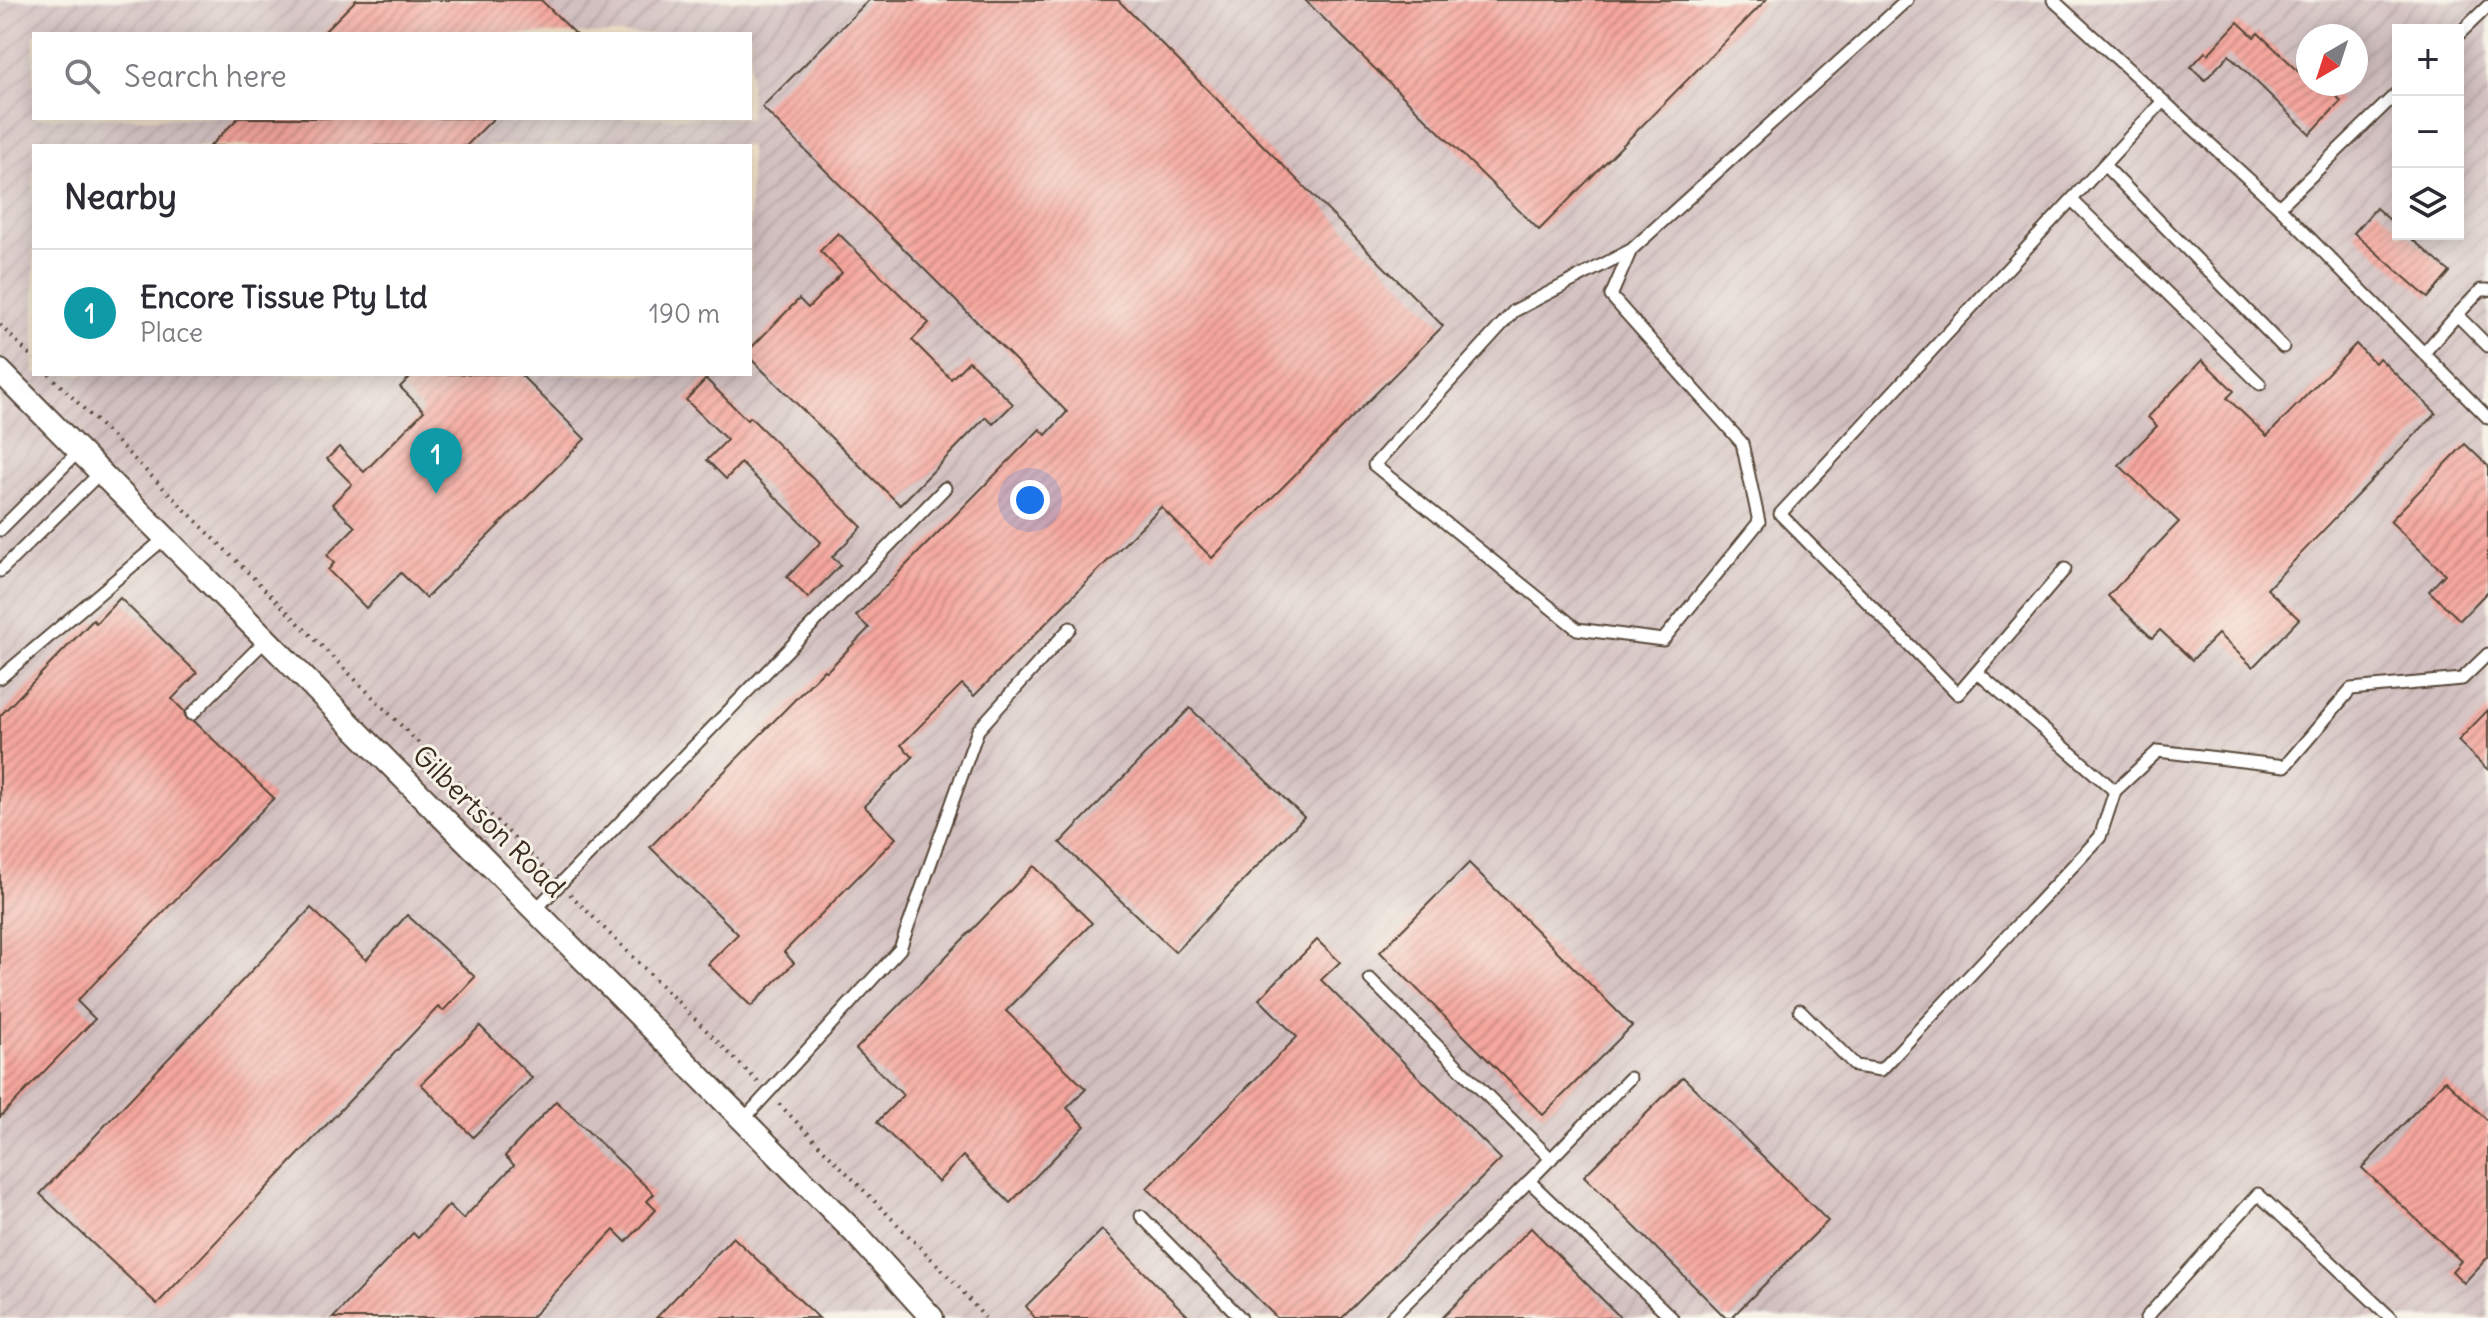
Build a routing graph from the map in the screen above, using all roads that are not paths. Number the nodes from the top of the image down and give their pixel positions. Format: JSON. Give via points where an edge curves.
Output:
{"nodes":[{"id":1,"x":1907,"y":0,"type":"edge"},
{"id":2,"x":2053,"y":0,"type":"edge"},
{"id":3,"x":2488,"y":6,"type":"edge"},
{"id":4,"x":2464,"y":29,"type":"edge"},
{"id":5,"x":2394,"y":96,"type":"edge"},
{"id":6,"x":2163,"y":101,"type":"junction"},
{"id":7,"x":2104,"y":165,"type":"junction"},
{"id":8,"x":2072,"y":200,"type":"junction"},
{"id":9,"x":2279,"y":207,"type":"junction"},
{"id":10,"x":1631,"y":250,"type":"junction"},
{"id":11,"x":2488,"y":290,"type":"edge"},
{"id":12,"x":2457,"y":315,"type":"junction"},
{"id":13,"x":2488,"y":346,"type":"edge"},
{"id":14,"x":2283,"y":347,"type":"dead end"},
{"id":15,"x":2424,"y":353,"type":"junction"},
{"id":16,"x":0,"y":371,"type":"edge"},
{"id":17,"x":2260,"y":384,"type":"dead end"},
{"id":18,"x":2488,"y":418,"type":"edge"},
{"id":19,"x":79,"y":451,"type":"junction"},
{"id":20,"x":100,"y":473,"type":"junction"},
{"id":21,"x":945,"y":488,"type":"dead end"},
{"id":22,"x":0,"y":530,"type":"edge"},
{"id":23,"x":165,"y":538,"type":"junction"},
{"id":24,"x":2065,"y":569,"type":"dead end"},
{"id":25,"x":0,"y":571,"type":"edge"},
{"id":26,"x":1070,"y":628,"type":"dead end"},
{"id":27,"x":267,"y":639,"type":"junction"},
{"id":28,"x":2488,"y":654,"type":"edge"},
{"id":29,"x":1977,"y":672,"type":"junction"},
{"id":30,"x":0,"y":678,"type":"edge"},
{"id":31,"x":192,"y":714,"type":"dead end"},
{"id":32,"x":2115,"y":791,"type":"junction"},
{"id":33,"x":535,"y":910,"type":"junction"},
{"id":34,"x":1370,"y":979,"type":"dead end"},
{"id":35,"x":1800,"y":1010,"type":"dead end"},
{"id":36,"x":1630,"y":1078,"type":"dead end"},
{"id":37,"x":743,"y":1120,"type":"junction"},
{"id":38,"x":1551,"y":1159,"type":"junction"},
{"id":39,"x":1529,"y":1181,"type":"junction"},
{"id":40,"x":1141,"y":1216,"type":"dead end"},
{"id":41,"x":932,"y":1318,"type":"edge"},
{"id":42,"x":1241,"y":1318,"type":"edge"},
{"id":43,"x":1391,"y":1318,"type":"edge"},
{"id":44,"x":1672,"y":1318,"type":"edge"},
{"id":45,"x":2146,"y":1318,"type":"edge"},
{"id":46,"x":2391,"y":1318,"type":"edge"}],
"edges":[{"from":1,"to":10,"type":"lane"},
{"from":2,"to":6,"type":"lane"},
{"from":3,"to":4,"type":"lane"},
{"from":5,"to":9,"type":"lane"},
{"from":6,"to":7,"type":"lane"},
{"from":6,"to":9,"type":"lane"},
{"from":7,"to":8,"type":"lane"},
{"from":7,"to":14,"type":"lane"},
{"from":8,"to":17,"type":"lane"},
{"from":8,"to":29,"type":"lane","via":[[1780,514],[1958,694]]},
{"from":9,"to":15,"type":"lane"},
{"from":10,"to":10,"type":"lane","via":[[1611,296],[1742,443],[1759,522],[1663,640],[1577,629],[1374,465],[1514,311]]},
{"from":11,"to":12,"type":"lane","via":[[2481,290]]},
{"from":12,"to":13,"type":"lane"},
{"from":12,"to":15,"type":"lane"},
{"from":15,"to":18,"type":"lane"},
{"from":16,"to":19,"type":"street","name":"Gilbertson Road"},
{"from":19,"to":20,"type":"street","name":"Gilbertson Road"},
{"from":19,"to":22,"type":"lane"},
{"from":20,"to":23,"type":"street","name":"Gilbertson Road"},
{"from":20,"to":25,"type":"lane"},
{"from":21,"to":33,"type":"lane"},
{"from":23,"to":27,"type":"street","name":"Gilbertson Road"},
{"from":23,"to":30,"type":"lane"},
{"from":24,"to":29,"type":"lane"},
{"from":26,"to":37,"type":"lane","via":[[978,730],[900,949]]},
{"from":27,"to":31,"type":"lane"},
{"from":27,"to":33,"type":"street","name":"Gilbertson Road"},
{"from":28,"to":32,"type":"lane","via":[[2462,679],[2351,689],[2285,766],[2158,751]]},
{"from":29,"to":32,"type":"lane"},
{"from":32,"to":35,"type":"lane","via":[[2100,837],[1881,1070],[1856,1066]]},
{"from":33,"to":37,"type":"street","name":"Gilbertson Road"},
{"from":34,"to":38,"type":"lane"},
{"from":36,"to":38,"type":"lane"},
{"from":37,"to":41,"type":"street","name":"Gilbertson Road"},
{"from":38,"to":39,"type":"lane"},
{"from":39,"to":43,"type":"lane"},
{"from":39,"to":44,"type":"lane"},
{"from":40,"to":42,"type":"lane"},
{"from":45,"to":46,"type":"lane","via":[[2258,1194]]}]}
